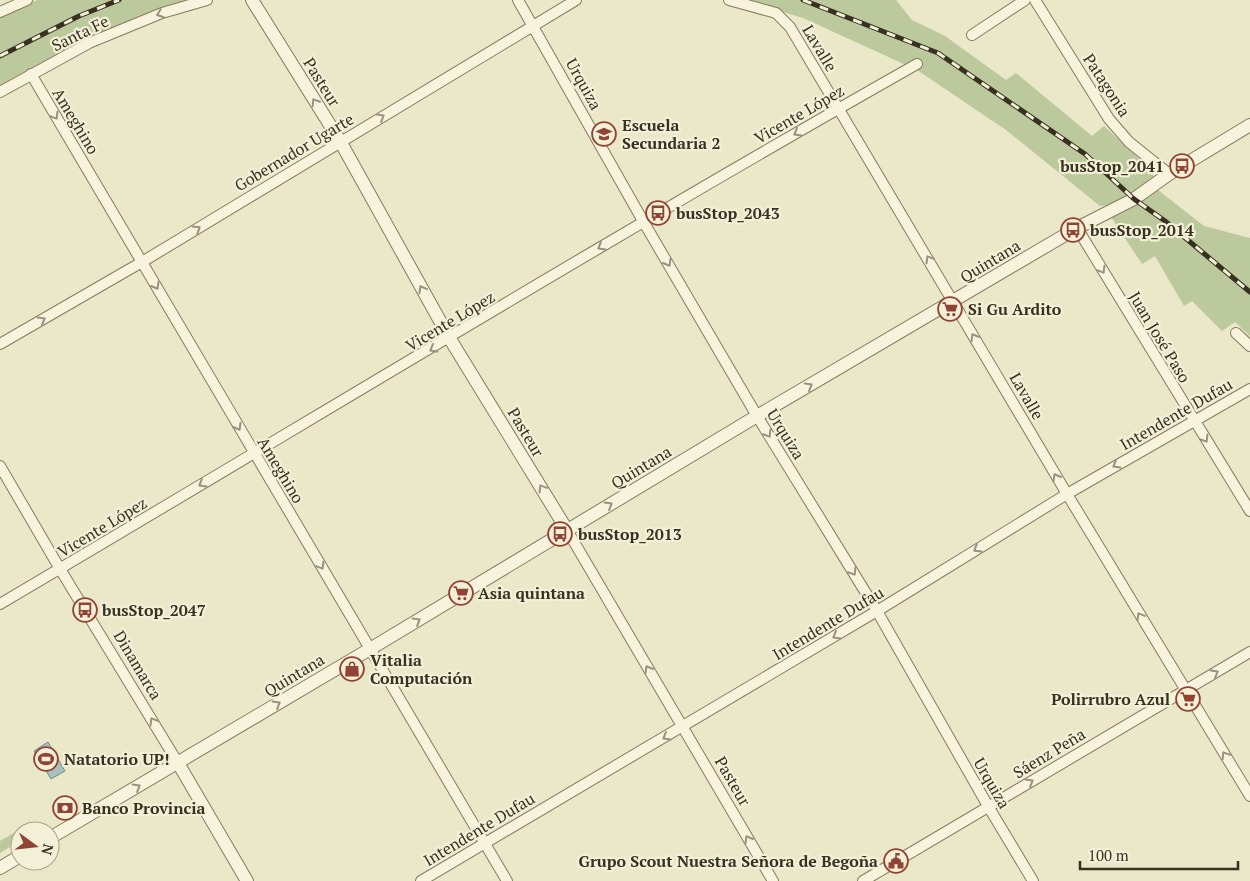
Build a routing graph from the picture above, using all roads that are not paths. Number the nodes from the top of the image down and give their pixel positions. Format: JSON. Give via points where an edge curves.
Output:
{"nodes":[{"id":1,"x":27,"y":0,"type":"edge"},
{"id":2,"x":207,"y":0,"type":"edge"},
{"id":3,"x":252,"y":0,"type":"edge"},
{"id":4,"x":518,"y":0,"type":"edge"},
{"id":5,"x":576,"y":0,"type":"edge"},
{"id":6,"x":729,"y":0,"type":"edge"},
{"id":7,"x":1025,"y":0,"type":"edge"},
{"id":8,"x":1035,"y":0,"type":"edge"},
{"id":9,"x":0,"y":12,"type":"edge"},
{"id":10,"x":534,"y":27,"type":"junction"},
{"id":11,"x":972,"y":35,"type":"dead end"},
{"id":12,"x":917,"y":64,"type":"dead end"},
{"id":13,"x":31,"y":74,"type":"junction"},
{"id":14,"x":0,"y":92,"type":"edge"},
{"id":15,"x":839,"y":108,"type":"junction"},
{"id":16,"x":1250,"y":126,"type":"edge"},
{"id":17,"x":340,"y":142,"type":"junction"},
{"id":18,"x":1169,"y":174,"type":"junction"},
{"id":19,"x":643,"y":221,"type":"junction"},
{"id":20,"x":1077,"y":228,"type":"junction"},
{"id":21,"x":142,"y":262,"type":"junction"},
{"id":22,"x":954,"y":301,"type":"junction"},
{"id":23,"x":1236,"y":333,"type":"dead end"},
{"id":24,"x":450,"y":339,"type":"junction"},
{"id":25,"x":0,"y":344,"type":"edge"},
{"id":26,"x":1250,"y":346,"type":"edge"},
{"id":27,"x":1250,"y":389,"type":"edge"},
{"id":28,"x":757,"y":416,"type":"junction"},
{"id":29,"x":1193,"y":420,"type":"junction"},
{"id":30,"x":253,"y":454,"type":"junction"},
{"id":31,"x":0,"y":466,"type":"edge"},
{"id":32,"x":1067,"y":494,"type":"junction"},
{"id":33,"x":1250,"y":511,"type":"edge"},
{"id":34,"x":567,"y":530,"type":"junction"},
{"id":35,"x":60,"y":569,"type":"junction"},
{"id":36,"x":0,"y":604,"type":"edge"},
{"id":37,"x":878,"y":611,"type":"junction"},
{"id":38,"x":370,"y":649,"type":"junction"},
{"id":39,"x":1250,"y":652,"type":"edge"},
{"id":40,"x":1185,"y":690,"type":"junction"},
{"id":41,"x":683,"y":727,"type":"junction"},
{"id":42,"x":178,"y":762,"type":"junction"},
{"id":43,"x":1250,"y":796,"type":"edge"},
{"id":44,"x":988,"y":806,"type":"junction"},
{"id":45,"x":60,"y":832,"type":"edge"},
{"id":46,"x":484,"y":843,"type":"junction"},
{"id":47,"x":248,"y":881,"type":"edge"},
{"id":48,"x":421,"y":881,"type":"edge"},
{"id":49,"x":507,"y":881,"type":"edge"},
{"id":50,"x":773,"y":881,"type":"edge"},
{"id":51,"x":863,"y":881,"type":"edge"},
{"id":52,"x":1033,"y":881,"type":"edge"}],
"edges":[{"from":1,"to":9,"type":"street"},
{"from":2,"to":13,"type":"street","name":"Santa Fe","one_way":true,"via":[[162,13],[89,43]]},
{"from":17,"to":3,"type":"street","name":"Pasteur","one_way":true},
{"from":4,"to":10,"type":"street","name":"Urquiza"},
{"from":5,"to":10,"type":"street","name":"Gobernador Ugarte"},
{"from":6,"to":15,"type":"street","name":"Lavalle","via":[[776,13],[790,27]]},
{"from":7,"to":11,"type":"street"},
{"from":8,"to":18,"type":"street","name":"Patagonia","via":[[1109,120],[1129,142]]},
{"from":17,"to":10,"type":"street","name":"Gobernador Ugarte","one_way":true},
{"from":10,"to":19,"type":"street","name":"Urquiza"},
{"from":12,"to":15,"type":"street","name":"Vicente López"},
{"from":13,"to":14,"type":"street","name":"Santa Fe"},
{"from":13,"to":21,"type":"street","name":"Ameghino","one_way":true},
{"from":15,"to":19,"type":"street","name":"Vicente López","one_way":true},
{"from":22,"to":15,"type":"street","name":"Lavalle","one_way":true},
{"from":16,"to":18,"type":"street","name":"Quintana"},
{"from":21,"to":17,"type":"street","name":"Gobernador Ugarte","one_way":true},
{"from":24,"to":17,"type":"street","name":"Pasteur","one_way":true},
{"from":18,"to":20,"type":"street","name":"Quintana","via":[[1134,199]]},
{"from":19,"to":24,"type":"street","name":"Vicente López","one_way":true},
{"from":19,"to":28,"type":"street","name":"Urquiza","one_way":true},
{"from":20,"to":22,"type":"street","name":"Quintana"},
{"from":20,"to":29,"type":"street","name":"Juan José Paso","one_way":true},
{"from":25,"to":21,"type":"street","name":"Gobernador Ugarte","one_way":true},
{"from":21,"to":30,"type":"street","name":"Ameghino","one_way":true},
{"from":28,"to":22,"type":"street","name":"Quintana","one_way":true},
{"from":32,"to":22,"type":"street","name":"Lavalle","one_way":true},
{"from":23,"to":26,"type":"street"},
{"from":24,"to":30,"type":"street","name":"Vicente López","one_way":true},
{"from":34,"to":24,"type":"street","name":"Pasteur","one_way":true},
{"from":27,"to":29,"type":"street","name":"Intendente Dufau"},
{"from":34,"to":28,"type":"street","name":"Quintana","one_way":true},
{"from":28,"to":37,"type":"street","name":"Urquiza","one_way":true},
{"from":29,"to":32,"type":"street","name":"Intendente Dufau","one_way":true},
{"from":29,"to":33,"type":"street","name":"Juan José Paso","one_way":true},
{"from":30,"to":35,"type":"street","name":"Vicente López","one_way":true},
{"from":30,"to":38,"type":"street","name":"Ameghino","one_way":true},
{"from":31,"to":35,"type":"street","name":"Dinamarca"},
{"from":32,"to":37,"type":"street","name":"Intendente Dufau","one_way":true},
{"from":40,"to":32,"type":"street","name":"Lavalle","one_way":true},
{"from":38,"to":34,"type":"street","name":"Quintana","one_way":true},
{"from":41,"to":34,"type":"street","name":"Pasteur","one_way":true},
{"from":35,"to":36,"type":"street","name":"Vicente López"},
{"from":42,"to":35,"type":"street","name":"Dinamarca","one_way":true},
{"from":37,"to":41,"type":"street","name":"Intendente Dufau","one_way":true},
{"from":37,"to":44,"type":"street","name":"Urquiza"},
{"from":42,"to":38,"type":"street","name":"Quintana","one_way":true},
{"from":38,"to":46,"type":"street","name":"Ameghino"},
{"from":40,"to":39,"type":"street","name":"Sáenz Peña","one_way":true},
{"from":43,"to":40,"type":"street","name":"Lavalle","one_way":true},
{"from":44,"to":40,"type":"street","name":"Sáenz Peña","one_way":true},
{"from":41,"to":46,"type":"street","name":"Intendente Dufau","one_way":true},
{"from":50,"to":41,"type":"street","name":"Pasteur","one_way":true},
{"from":45,"to":42,"type":"street","name":"Quintana","one_way":true},
{"from":42,"to":47,"type":"street","name":"Dinamarca"},
{"from":44,"to":51,"type":"street","name":"Sáenz Peña"},
{"from":44,"to":52,"type":"street","name":"Urquiza"},
{"from":46,"to":48,"type":"street","name":"Intendente Dufau"},
{"from":46,"to":49,"type":"street","name":"Ameghino"}]}
